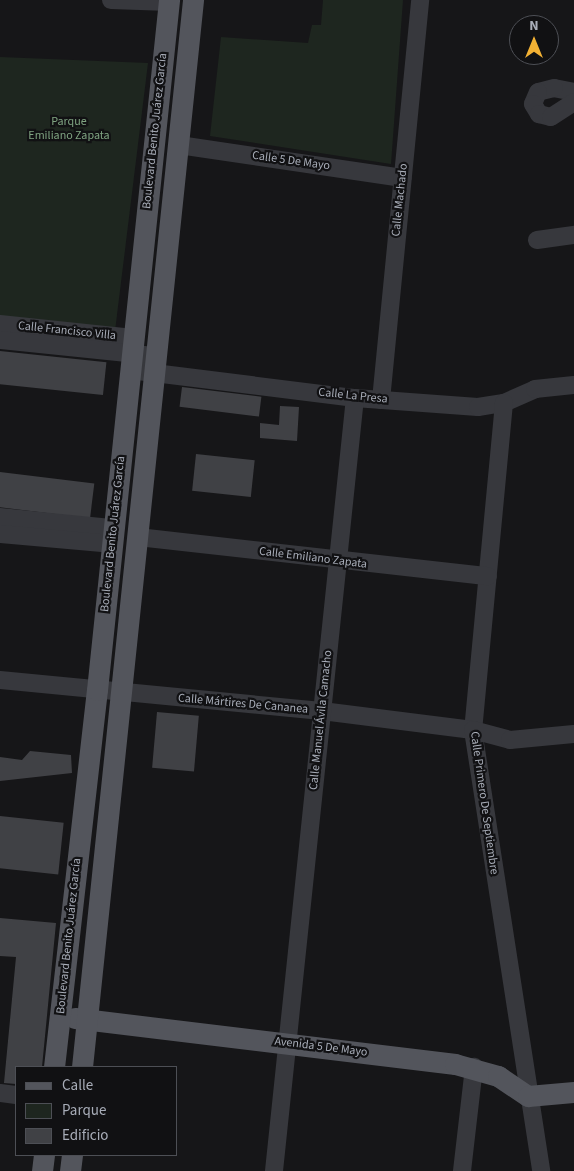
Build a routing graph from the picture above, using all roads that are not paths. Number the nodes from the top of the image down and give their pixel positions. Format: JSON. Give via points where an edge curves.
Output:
{"nodes":[{"id":1,"x":110,"y":0,"type":"edge"},
{"id":2,"x":193,"y":0,"type":"edge"},
{"id":3,"x":420,"y":0,"type":"edge"},
{"id":4,"x":169,"y":1,"type":"edge"},
{"id":5,"x":574,"y":92,"type":"edge"},
{"id":6,"x":574,"y":102,"type":"edge"},
{"id":7,"x":179,"y":145,"type":"junction"},
{"id":8,"x":403,"y":178,"type":"junction"},
{"id":9,"x":574,"y":235,"type":"edge"},
{"id":10,"x":537,"y":240,"type":"dead end"},
{"id":11,"x":0,"y":324,"type":"edge"},
{"id":12,"x":0,"y":340,"type":"edge"},
{"id":13,"x":131,"y":354,"type":"junction"},
{"id":14,"x":155,"y":364,"type":"junction"},
{"id":15,"x":574,"y":385,"type":"edge"},
{"id":16,"x":355,"y":398,"type":"junction"},
{"id":17,"x":381,"y":400,"type":"junction"},
{"id":18,"x":504,"y":403,"type":"junction"},
{"id":19,"x":0,"y":517,"type":"edge"},
{"id":20,"x":0,"y":534,"type":"edge"},
{"id":21,"x":112,"y":536,"type":"junction"},
{"id":22,"x":138,"y":537,"type":"junction"},
{"id":23,"x":338,"y":561,"type":"junction"},
{"id":24,"x":488,"y":576,"type":"junction"},
{"id":25,"x":0,"y":680,"type":"edge"},
{"id":26,"x":97,"y":690,"type":"junction"},
{"id":27,"x":121,"y":693,"type":"junction"},
{"id":28,"x":322,"y":711,"type":"junction"},
{"id":29,"x":473,"y":730,"type":"junction"},
{"id":30,"x":574,"y":734,"type":"edge"},
{"id":31,"x":60,"y":1017,"type":"junction"},
{"id":32,"x":87,"y":1020,"type":"junction"},
{"id":33,"x":286,"y":1043,"type":"junction"},
{"id":34,"x":54,"y":1066,"type":"edge"},
{"id":35,"x":82,"y":1066,"type":"edge"},
{"id":36,"x":474,"y":1067,"type":"junction"},
{"id":37,"x":574,"y":1092,"type":"edge"},
{"id":38,"x":0,"y":1094,"type":"edge"},
{"id":39,"x":15,"y":1095,"type":"edge"},
{"id":40,"x":528,"y":1096,"type":"junction"},
{"id":41,"x":44,"y":1156,"type":"edge"},
{"id":42,"x":72,"y":1156,"type":"edge"},
{"id":43,"x":42,"y":1171,"type":"edge"},
{"id":44,"x":70,"y":1171,"type":"edge"},
{"id":45,"x":274,"y":1171,"type":"edge"},
{"id":46,"x":462,"y":1171,"type":"edge"},
{"id":47,"x":541,"y":1171,"type":"edge"}],
"edges":[{"from":1,"to":4,"type":"street"},
{"from":2,"to":7,"type":"main road","name":"Boulevard Benito Juárez García"},
{"from":3,"to":8,"type":"street","name":"Calle Machado"},
{"from":4,"to":13,"type":"main road","name":"Boulevard Benito Juárez García"},
{"from":5,"to":6,"type":"street","via":[[554,88],[538,92],[533,104],[539,114],[550,117]]},
{"from":7,"to":8,"type":"street","name":"Calle 5 De Mayo"},
{"from":7,"to":14,"type":"main road","name":"Boulevard Benito Juárez García"},
{"from":8,"to":17,"type":"street","name":"Calle Machado"},
{"from":9,"to":10,"type":"street"},
{"from":11,"to":13,"type":"street","name":"Calle Francisco Villa"},
{"from":12,"to":13,"type":"street","name":"Calle Francisco Villa"},
{"from":13,"to":14,"type":"street","name":"Calle La Presa"},
{"from":13,"to":21,"type":"main road","name":"Boulevard Benito Juárez García"},
{"from":14,"to":16,"type":"street","name":"Calle La Presa"},
{"from":14,"to":22,"type":"main road","name":"Boulevard Benito Juárez García"},
{"from":15,"to":18,"type":"street","name":"Calle La Presa","via":[[534,390]]},
{"from":16,"to":17,"type":"street","name":"Calle La Presa"},
{"from":16,"to":23,"type":"street","name":"Calle Manuel Ávila Camacho"},
{"from":17,"to":18,"type":"street","name":"Calle La Presa","via":[[478,407]]},
{"from":18,"to":24,"type":"street","name":"Calle Primero De Septiembre"},
{"from":19,"to":21,"type":"street"},
{"from":20,"to":21,"type":"street"},
{"from":21,"to":26,"type":"main road","name":"Boulevard Benito Juárez García"},
{"from":22,"to":23,"type":"street","name":"Calle Emiliano Zapata"},
{"from":22,"to":27,"type":"main road","name":"Boulevard Benito Juárez García"},
{"from":23,"to":24,"type":"street","name":"Calle Emiliano Zapata"},
{"from":23,"to":28,"type":"street","name":"Calle Manuel Ávila Camacho"},
{"from":24,"to":29,"type":"street","name":"Calle Primero De Septiembre"},
{"from":25,"to":26,"type":"street","name":"Calle Mártires De Cananea"},
{"from":26,"to":27,"type":"street","name":"Calle Mártires De Cananea"},
{"from":26,"to":31,"type":"main road","name":"Boulevard Benito Juárez García"},
{"from":27,"to":28,"type":"street","name":"Calle Mártires De Cananea"},
{"from":27,"to":32,"type":"main road","name":"Boulevard Benito Juárez García"},
{"from":28,"to":29,"type":"street","name":"Calle Mártires De Cananea"},
{"from":28,"to":33,"type":"street","name":"Calle Manuel Ávila Camacho"},
{"from":29,"to":30,"type":"street","name":"Calle Mártires De Cananea","via":[[510,740]]},
{"from":29,"to":40,"type":"street","name":"Calle Primero De Septiembre"},
{"from":31,"to":32,"type":"main road","name":"Avenida 5 De Mayo"},
{"from":31,"to":34,"type":"main road","name":"Boulevard Benito Juárez García"},
{"from":32,"to":33,"type":"main road","name":"Avenida 5 De Mayo"},
{"from":32,"to":35,"type":"main road","name":"Boulevard Benito Juárez García"},
{"from":33,"to":36,"type":"main road","name":"Avenida 5 De Mayo"},
{"from":33,"to":45,"type":"street","name":"Calle Manuel Ávila Camacho"},
{"from":36,"to":40,"type":"main road","name":"Avenida 5 De Mayo","via":[[498,1076]]},
{"from":36,"to":46,"type":"street"},
{"from":37,"to":40,"type":"main road"},
{"from":38,"to":39,"type":"street"},
{"from":40,"to":47,"type":"street","name":"Calle Primero De Septiembre"},
{"from":41,"to":43,"type":"main road"},
{"from":42,"to":44,"type":"main road"}]}
